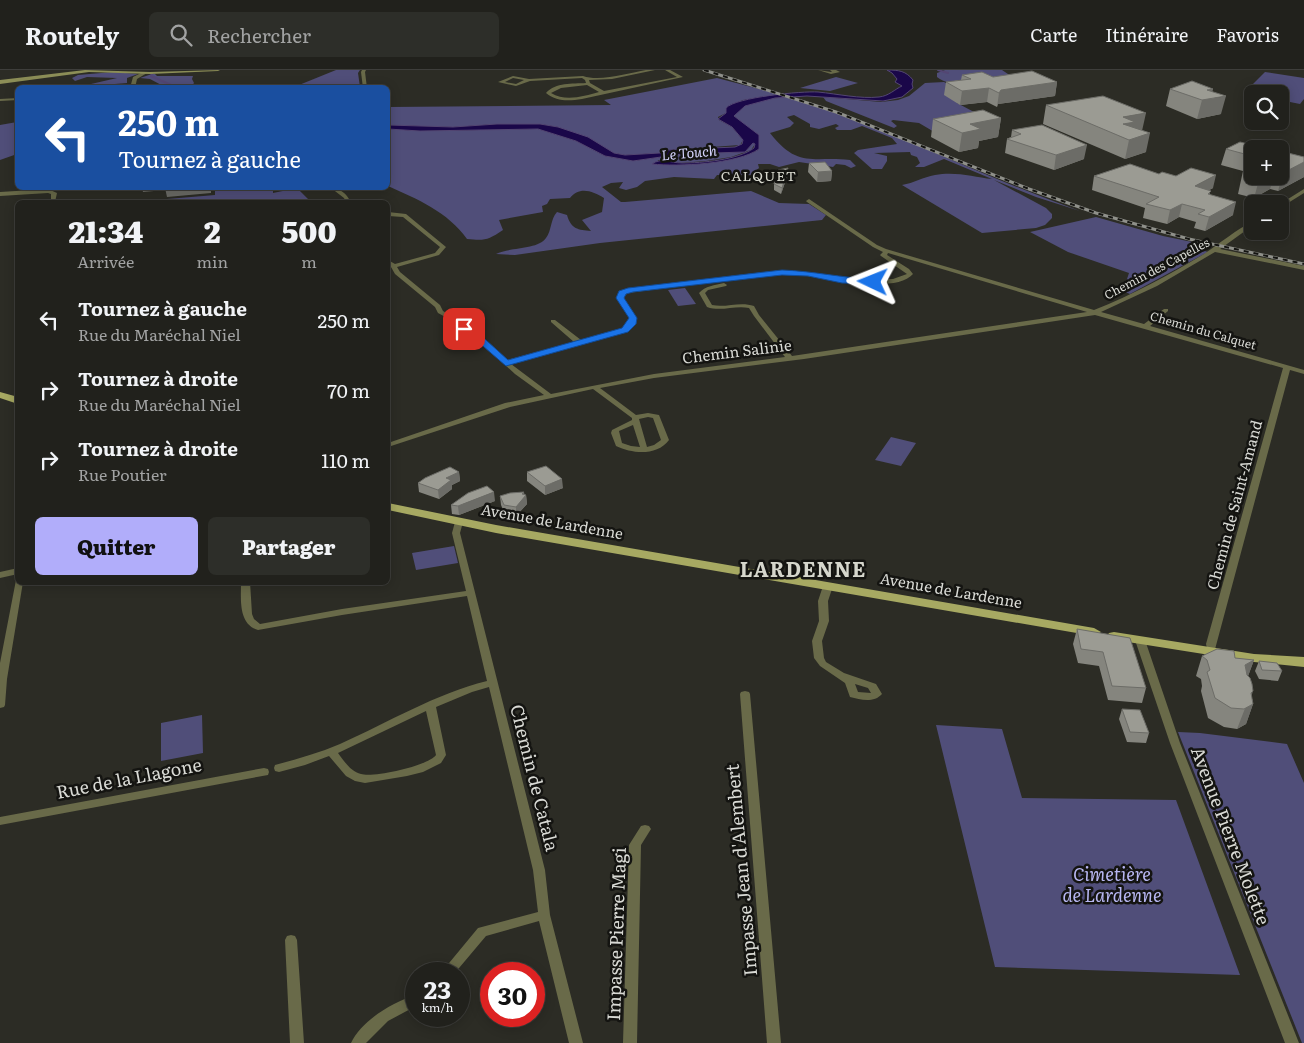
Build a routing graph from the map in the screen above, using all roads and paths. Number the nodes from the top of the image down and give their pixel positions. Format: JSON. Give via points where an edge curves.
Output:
{"nodes":[{"id":1,"x":218,"y":70,"type":"edge"},
{"id":2,"x":364,"y":70,"type":"edge"},
{"id":3,"x":510,"y":70,"type":"edge"},
{"id":4,"x":654,"y":70,"type":"edge"},
{"id":5,"x":667,"y":70,"type":"edge"},
{"id":6,"x":820,"y":70,"type":"edge"},
{"id":7,"x":832,"y":70,"type":"edge"},
{"id":8,"x":80,"y":71,"type":"edge"},
{"id":9,"x":89,"y":71,"type":"edge"},
{"id":10,"x":145,"y":73,"type":"junction"},
{"id":11,"x":512,"y":77,"type":"junction"},
{"id":12,"x":529,"y":80,"type":"junction"},
{"id":13,"x":0,"y":82,"type":"edge"},
{"id":14,"x":588,"y":82,"type":"junction"},
{"id":15,"x":134,"y":85,"type":"edge"},
{"id":16,"x":365,"y":85,"type":"edge"},
{"id":17,"x":604,"y":92,"type":"junction"},
{"id":18,"x":15,"y":99,"type":"edge"},
{"id":19,"x":0,"y":100,"type":"edge"},
{"id":20,"x":48,"y":190,"type":"edge"},
{"id":21,"x":48,"y":190,"type":"edge"},
{"id":22,"x":336,"y":190,"type":"edge"},
{"id":23,"x":1304,"y":190,"type":"edge"},
{"id":24,"x":0,"y":194,"type":"edge"},
{"id":25,"x":53,"y":200,"type":"edge"},
{"id":26,"x":347,"y":200,"type":"edge"},
{"id":27,"x":1289,"y":200,"type":"edge"},
{"id":28,"x":809,"y":201,"type":"dead end"},
{"id":29,"x":390,"y":214,"type":"edge"},
{"id":30,"x":1244,"y":230,"type":"edge"},
{"id":31,"x":1216,"y":250,"type":"junction"},
{"id":32,"x":887,"y":251,"type":"junction"},
{"id":33,"x":390,"y":263,"type":"edge"},
{"id":34,"x":394,"y":266,"type":"junction"},
{"id":35,"x":1304,"y":268,"type":"edge"},
{"id":36,"x":724,"y":285,"type":"dead end"},
{"id":37,"x":1166,"y":310,"type":"dead end"},
{"id":38,"x":1095,"y":313,"type":"junction"},
{"id":39,"x":553,"y":321,"type":"dead end"},
{"id":40,"x":1145,"y":327,"type":"junction"},
{"id":41,"x":580,"y":343,"type":"junction"},
{"id":42,"x":790,"y":359,"type":"junction"},
{"id":43,"x":506,"y":363,"type":"junction"},
{"id":44,"x":1287,"y":367,"type":"junction"},
{"id":45,"x":1304,"y":372,"type":"edge"},
{"id":46,"x":594,"y":386,"type":"junction"},
{"id":47,"x":0,"y":395,"type":"edge"},
{"id":48,"x":548,"y":395,"type":"junction"},
{"id":49,"x":15,"y":400,"type":"edge"},
{"id":50,"x":635,"y":419,"type":"junction"},
{"id":51,"x":390,"y":443,"type":"edge"},
{"id":52,"x":644,"y":449,"type":"junction"},
{"id":53,"x":390,"y":507,"type":"edge"},
{"id":54,"x":459,"y":522,"type":"junction"},
{"id":55,"x":15,"y":572,"type":"edge"},
{"id":56,"x":0,"y":575,"type":"edge"},
{"id":57,"x":18,"y":585,"type":"edge"},
{"id":58,"x":245,"y":585,"type":"edge"},
{"id":59,"x":828,"y":586,"type":"junction"},
{"id":60,"x":471,"y":593,"type":"junction"},
{"id":61,"x":1140,"y":640,"type":"junction"},
{"id":62,"x":1211,"y":652,"type":"junction"},
{"id":63,"x":1304,"y":662,"type":"edge"},
{"id":64,"x":842,"y":676,"type":"dead end"},
{"id":65,"x":493,"y":683,"type":"junction"},
{"id":66,"x":745,"y":694,"type":"dead end"},
{"id":67,"x":0,"y":705,"type":"edge"},
{"id":68,"x":430,"y":705,"type":"junction"},
{"id":69,"x":331,"y":751,"type":"junction"},
{"id":70,"x":279,"y":768,"type":"dead end"},
{"id":71,"x":264,"y":772,"type":"dead end"},
{"id":72,"x":0,"y":821,"type":"edge"},
{"id":73,"x":646,"y":829,"type":"dead end"},
{"id":74,"x":544,"y":915,"type":"junction"},
{"id":75,"x":290,"y":940,"type":"dead end"},
{"id":76,"x":456,"y":962,"type":"edge"},
{"id":77,"x":405,"y":1004,"type":"edge"},
{"id":78,"x":297,"y":1043,"type":"edge"},
{"id":79,"x":358,"y":1043,"type":"edge"},
{"id":80,"x":576,"y":1043,"type":"edge"},
{"id":81,"x":630,"y":1043,"type":"edge"},
{"id":82,"x":774,"y":1043,"type":"edge"},
{"id":83,"x":1292,"y":1043,"type":"edge"}],
"edges":[{"from":1,"to":10,"type":"street"},
{"from":2,"to":16,"type":"street"},
{"from":3,"to":11,"type":"street"},
{"from":4,"to":14,"type":"street"},
{"from":5,"to":17,"type":"street","via":[[681,77]]},
{"from":6,"to":7,"type":"street","via":[[838,72]]},
{"from":8,"to":9,"type":"street"},
{"from":8,"to":13,"type":"street"},
{"from":9,"to":10,"type":"street"},
{"from":10,"to":15,"type":"street","via":[[135,78]]},
{"from":11,"to":12,"type":"street"},
{"from":11,"to":12,"type":"street","via":[[500,82],[516,85]]},
{"from":12,"to":14,"type":"street","via":[[582,77]]},
{"from":14,"to":17,"type":"street"},
{"from":14,"to":17,"type":"street","via":[[558,87],[548,93],[568,98]]},
{"from":18,"to":19,"type":"street"},
{"from":20,"to":24,"type":"street"},
{"from":21,"to":25,"type":"street","via":[[54,193]]},
{"from":22,"to":26,"type":"street"},
{"from":23,"to":27,"type":"street"},
{"from":28,"to":32,"type":"street"},
{"from":29,"to":34,"type":"street","via":[[404,215],[443,247],[437,254]]},
{"from":30,"to":31,"type":"street","name":"Chemin des Capelles"},
{"from":31,"to":35,"type":"street"},
{"from":31,"to":38,"type":"street","name":"Chemin des Capelles","via":[[1180,272]]},
{"from":32,"to":38,"type":"street","name":"Chemin du Calquet"},
{"from":32,"to":41,"type":"street","via":[[883,255],[909,272],[908,276],[863,282],[782,272],[626,291],[620,298],[633,318],[631,324],[625,330]]},
{"from":33,"to":34,"type":"street"},
{"from":34,"to":43,"type":"street","via":[[397,273],[438,306],[440,312],[472,332]]},
{"from":36,"to":42,"type":"street","via":[[702,293],[709,306],[752,307]]},
{"from":37,"to":40,"type":"street"},
{"from":38,"to":40,"type":"street","name":"Chemin du Calquet"},
{"from":38,"to":42,"type":"street","name":"Chemin Salinie"},
{"from":39,"to":41,"type":"street"},
{"from":40,"to":44,"type":"street","name":"Chemin du Calquet"},
{"from":41,"to":43,"type":"street"},
{"from":42,"to":46,"type":"street","name":"Chemin Salinie"},
{"from":43,"to":48,"type":"street"},
{"from":44,"to":45,"type":"street","name":"Chemin du Calquet"},
{"from":44,"to":62,"type":"street","name":"Chemin de Saint-Amand"},
{"from":46,"to":48,"type":"street","name":"Chemin Salinie"},
{"from":46,"to":50,"type":"street"},
{"from":47,"to":49,"type":"main road"},
{"from":48,"to":51,"type":"street","name":"Chemin Salinie"},
{"from":50,"to":52,"type":"street"},
{"from":50,"to":52,"type":"street","via":[[615,433],[622,446]]},
{"from":50,"to":52,"type":"street","via":[[648,415],[656,417],[665,440],[657,447]]},
{"from":53,"to":54,"type":"main road","name":"Avenue de Lardenne"},
{"from":54,"to":59,"type":"main road","name":"Avenue de Lardenne"},
{"from":54,"to":60,"type":"street","name":"Chemin de Catala","via":[[456,533]]},
{"from":55,"to":56,"type":"street"},
{"from":57,"to":67,"type":"street"},
{"from":58,"to":60,"type":"street","via":[[248,619],[258,628]]},
{"from":59,"to":61,"type":"main road","name":"Avenue de Lardenne"},
{"from":59,"to":64,"type":"street","via":[[823,601],[825,615],[817,641],[819,658]]},
{"from":60,"to":65,"type":"street","name":"Chemin de Catala"},
{"from":61,"to":62,"type":"main road","name":"Avenue de Lardenne"},
{"from":61,"to":83,"type":"street","name":"Avenue Pierre Molette","via":[[1174,743]]},
{"from":62,"to":63,"type":"main road","name":"Avenue de Lardenne"},
{"from":65,"to":68,"type":"street"},
{"from":65,"to":74,"type":"street","name":"Chemin de Catala","via":[[539,870]]},
{"from":66,"to":82,"type":"street","name":"Impasse Jean d'Alembert"},
{"from":68,"to":69,"type":"street"},
{"from":68,"to":69,"type":"street","via":[[441,754],[438,761],[428,768],[356,778]]},
{"from":69,"to":70,"type":"street","via":[[304,763]]},
{"from":71,"to":72,"type":"street","name":"Rue de la Llagone"},
{"from":73,"to":81,"type":"street","name":"Impasse Pierre Magi","via":[[635,845]]},
{"from":74,"to":76,"type":"street","via":[[482,932]]},
{"from":74,"to":80,"type":"street","name":"Chemin de Catala"},
{"from":75,"to":78,"type":"street"},
{"from":77,"to":79,"type":"street","via":[[380,1017]]}]}
